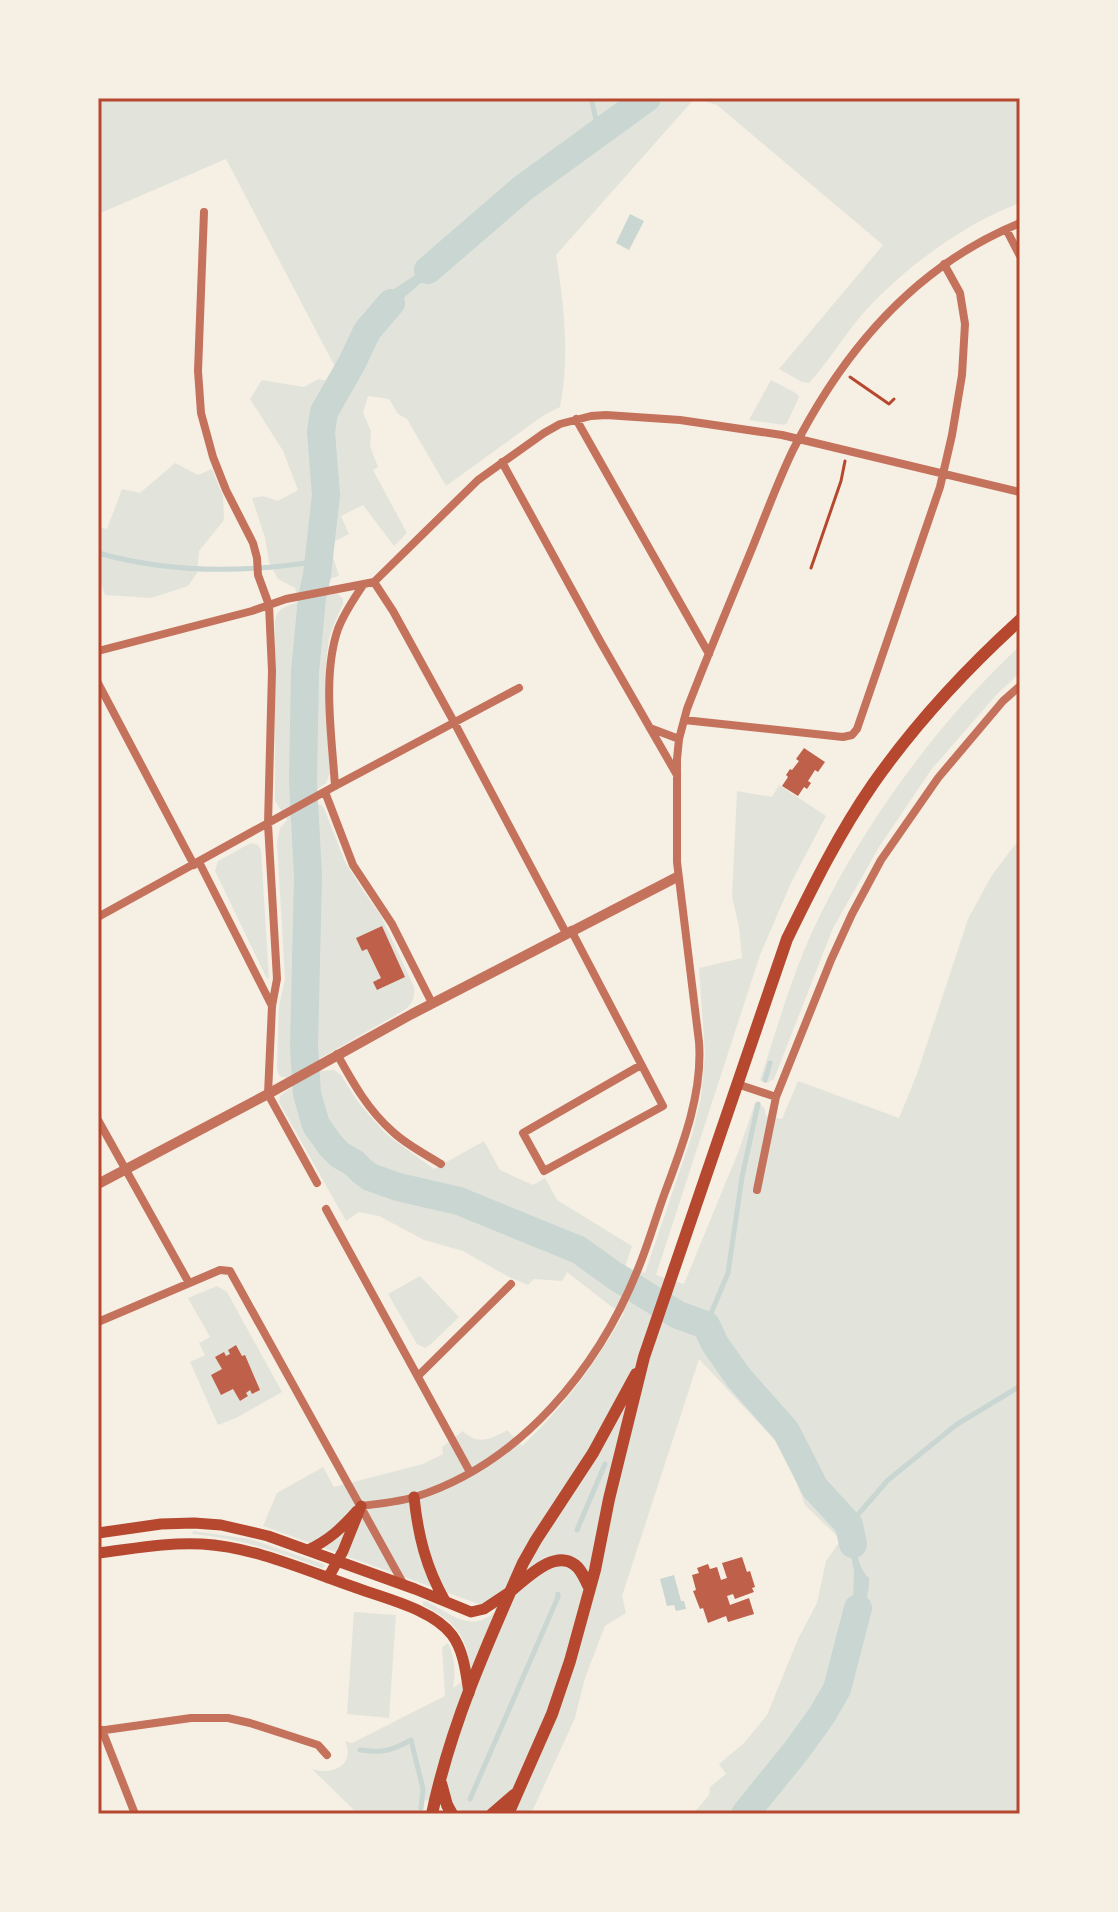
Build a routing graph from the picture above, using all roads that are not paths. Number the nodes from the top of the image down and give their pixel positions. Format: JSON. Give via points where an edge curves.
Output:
{"nodes":[{"id":1,"x":204,"y":212,"type":"dead end"},
{"id":2,"x":1020,"y":223,"type":"edge"},
{"id":3,"x":1006,"y":229,"type":"junction"},
{"id":4,"x":1020,"y":256,"type":"edge"},
{"id":5,"x":944,"y":264,"type":"junction"},
{"id":6,"x":576,"y":419,"type":"junction"},
{"id":7,"x":799,"y":439,"type":"junction"},
{"id":8,"x":502,"y":462,"type":"junction"},
{"id":9,"x":943,"y":475,"type":"junction"},
{"id":10,"x":1020,"y":492,"type":"edge"},
{"id":11,"x":374,"y":582,"type":"junction"},
{"id":12,"x":363,"y":585,"type":"junction"},
{"id":13,"x":269,"y":605,"type":"junction"},
{"id":14,"x":1020,"y":620,"type":"edge"},
{"id":15,"x":98,"y":651,"type":"edge"},
{"id":16,"x":709,"y":654,"type":"junction"},
{"id":17,"x":98,"y":683,"type":"edge"},
{"id":18,"x":1020,"y":686,"type":"edge"},
{"id":19,"x":519,"y":688,"type":"dead end"},
{"id":20,"x":684,"y":720,"type":"junction"},
{"id":21,"x":454,"y":722,"type":"junction"},
{"id":22,"x":650,"y":728,"type":"junction"},
{"id":23,"x":679,"y":739,"type":"junction"},
{"id":24,"x":677,"y":775,"type":"junction"},
{"id":25,"x":335,"y":786,"type":"junction"},
{"id":26,"x":325,"y":792,"type":"junction"},
{"id":27,"x":268,"y":824,"type":"junction"},
{"id":28,"x":196,"y":863,"type":"junction"},
{"id":29,"x":677,"y":877,"type":"junction"},
{"id":30,"x":98,"y":917,"type":"edge"},
{"id":31,"x":568,"y":932,"type":"junction"},
{"id":32,"x":432,"y":1003,"type":"junction"},
{"id":33,"x":272,"y":1006,"type":"junction"},
{"id":34,"x":337,"y":1054,"type":"junction"},
{"id":35,"x":641,"y":1065,"type":"junction"},
{"id":36,"x":737,"y":1084,"type":"junction"},
{"id":37,"x":268,"y":1094,"type":"junction"},
{"id":38,"x":776,"y":1097,"type":"junction"},
{"id":39,"x":98,"y":1120,"type":"edge"},
{"id":40,"x":441,"y":1164,"type":"dead end"},
{"id":41,"x":125,"y":1170,"type":"junction"},
{"id":42,"x":317,"y":1183,"type":"dead end"},
{"id":43,"x":98,"y":1184,"type":"edge"},
{"id":44,"x":757,"y":1190,"type":"dead end"},
{"id":45,"x":326,"y":1209,"type":"dead end"},
{"id":46,"x":189,"y":1283,"type":"junction"},
{"id":47,"x":511,"y":1284,"type":"dead end"},
{"id":48,"x":98,"y":1322,"type":"edge"},
{"id":49,"x":644,"y":1357,"type":"junction"},
{"id":50,"x":419,"y":1375,"type":"junction"},
{"id":51,"x":470,"y":1472,"type":"junction"},
{"id":52,"x":414,"y":1497,"type":"junction"},
{"id":53,"x":361,"y":1506,"type":"junction"},
{"id":54,"x":182,"y":1523,"type":"junction"},
{"id":55,"x":98,"y":1533,"type":"edge"},
{"id":56,"x":183,"y":1544,"type":"junction"},
{"id":57,"x":308,"y":1550,"type":"junction"},
{"id":58,"x":98,"y":1553,"type":"edge"},
{"id":59,"x":337,"y":1561,"type":"junction"},
{"id":60,"x":328,"y":1578,"type":"junction"},
{"id":61,"x":404,"y":1585,"type":"junction"},
{"id":62,"x":589,"y":1587,"type":"junction"},
{"id":63,"x":511,"y":1591,"type":"junction"},
{"id":64,"x":445,"y":1601,"type":"junction"},
{"id":65,"x":469,"y":1693,"type":"junction"},
{"id":66,"x":100,"y":1730,"type":"edge"},
{"id":67,"x":327,"y":1755,"type":"dead end"},
{"id":68,"x":440,"y":1780,"type":"junction"},
{"id":69,"x":517,"y":1792,"type":"junction"},
{"id":70,"x":135,"y":1814,"type":"edge"},
{"id":71,"x":432,"y":1814,"type":"edge"},
{"id":72,"x":452,"y":1814,"type":"edge"},
{"id":73,"x":492,"y":1814,"type":"edge"},
{"id":74,"x":508,"y":1814,"type":"edge"}],
"edges":[{"from":1,"to":13,"type":"street","via":[[201,413],[226,490],[248,530]]},
{"from":2,"to":3,"type":"street"},
{"from":3,"to":4,"type":"street"},
{"from":3,"to":5,"type":"street"},
{"from":5,"to":7,"type":"street","via":[[896,304],[857,348]]},
{"from":5,"to":9,"type":"street","via":[[960,293],[965,324],[960,390]]},
{"from":6,"to":7,"type":"street","via":[[606,415],[680,420]]},
{"from":6,"to":8,"type":"street"},
{"from":6,"to":16,"type":"street"},
{"from":7,"to":9,"type":"street"},
{"from":7,"to":16,"type":"street"},
{"from":8,"to":11,"type":"street","via":[[467,489]]},
{"from":8,"to":22,"type":"street"},
{"from":9,"to":10,"type":"street"},
{"from":9,"to":20,"type":"street","via":[[855,732],[843,737]]},
{"from":11,"to":12,"type":"street"},
{"from":11,"to":21,"type":"street"},
{"from":12,"to":13,"type":"street"},
{"from":12,"to":25,"type":"street","via":[[343,617],[332,662]]},
{"from":13,"to":15,"type":"street"},
{"from":13,"to":27,"type":"street"},
{"from":14,"to":36,"type":"main road","via":[[911,734],[844,830],[787,939]]},
{"from":16,"to":20,"type":"street"},
{"from":17,"to":28,"type":"street"},
{"from":18,"to":38,"type":"street","via":[[938,778],[881,860],[831,960]]},
{"from":19,"to":21,"type":"street"},
{"from":20,"to":23,"type":"street"},
{"from":21,"to":25,"type":"street"},
{"from":21,"to":31,"type":"street"},
{"from":22,"to":23,"type":"street"},
{"from":22,"to":24,"type":"street"},
{"from":23,"to":24,"type":"street"},
{"from":24,"to":29,"type":"street"},
{"from":25,"to":26,"type":"street"},
{"from":26,"to":27,"type":"street"},
{"from":26,"to":32,"type":"street","via":[[353,865],[392,924]]},
{"from":27,"to":28,"type":"street"},
{"from":27,"to":33,"type":"street","via":[[277,979]]},
{"from":28,"to":30,"type":"street"},
{"from":28,"to":33,"type":"street"},
{"from":29,"to":31,"type":"street"},
{"from":29,"to":51,"type":"street","via":[[700,1067],[683,1141],[637,1270],[585,1365],[553,1406],[506,1451]]},
{"from":31,"to":32,"type":"street"},
{"from":31,"to":35,"type":"street"},
{"from":32,"to":34,"type":"street"},
{"from":33,"to":37,"type":"street"},
{"from":34,"to":37,"type":"street"},
{"from":34,"to":40,"type":"street","via":[[355,1088],[384,1124]]},
{"from":35,"to":35,"type":"street","via":[[663,1106],[544,1171],[523,1133]]},
{"from":36,"to":38,"type":"street"},
{"from":36,"to":49,"type":"main road"},
{"from":37,"to":41,"type":"street"},
{"from":37,"to":42,"type":"street"},
{"from":38,"to":44,"type":"street"},
{"from":39,"to":41,"type":"street"},
{"from":41,"to":43,"type":"street"},
{"from":41,"to":46,"type":"street"},
{"from":45,"to":50,"type":"street"},
{"from":46,"to":48,"type":"street"},
{"from":46,"to":53,"type":"street","via":[[220,1270],[232,1275]]},
{"from":47,"to":50,"type":"street"},
{"from":49,"to":62,"type":"main road"},
{"from":49,"to":63,"type":"main road","via":[[593,1453],[529,1551]]},
{"from":50,"to":51,"type":"street"},
{"from":51,"to":52,"type":"street"},
{"from":52,"to":53,"type":"street"},
{"from":52,"to":64,"type":"main road","via":[[425,1558]]},
{"from":53,"to":57,"type":"main road","via":[[337,1533]]},
{"from":53,"to":59,"type":"main road"},
{"from":53,"to":61,"type":"street"},
{"from":54,"to":55,"type":"main road"},
{"from":54,"to":56,"type":"main road"},
{"from":54,"to":57,"type":"main road","via":[[221,1525]]},
{"from":56,"to":58,"type":"main road"},
{"from":56,"to":60,"type":"main road","via":[[230,1547]]},
{"from":57,"to":59,"type":"main road"},
{"from":59,"to":60,"type":"main road"},
{"from":59,"to":61,"type":"main road"},
{"from":60,"to":65,"type":"main road","via":[[405,1605],[443,1625],[459,1646]]},
{"from":61,"to":64,"type":"main road"},
{"from":62,"to":63,"type":"main road","via":[[578,1567],[560,1560]]},
{"from":62,"to":69,"type":"main road","via":[[559,1696]]},
{"from":63,"to":64,"type":"main road","via":[[478,1611]]},
{"from":63,"to":65,"type":"main road"},
{"from":65,"to":68,"type":"main road"},
{"from":66,"to":67,"type":"street","via":[[228,1718],[318,1745]]},
{"from":66,"to":70,"type":"street"},
{"from":68,"to":71,"type":"main road"},
{"from":68,"to":72,"type":"main road"},
{"from":69,"to":73,"type":"main road"},
{"from":69,"to":74,"type":"main road"}]}
